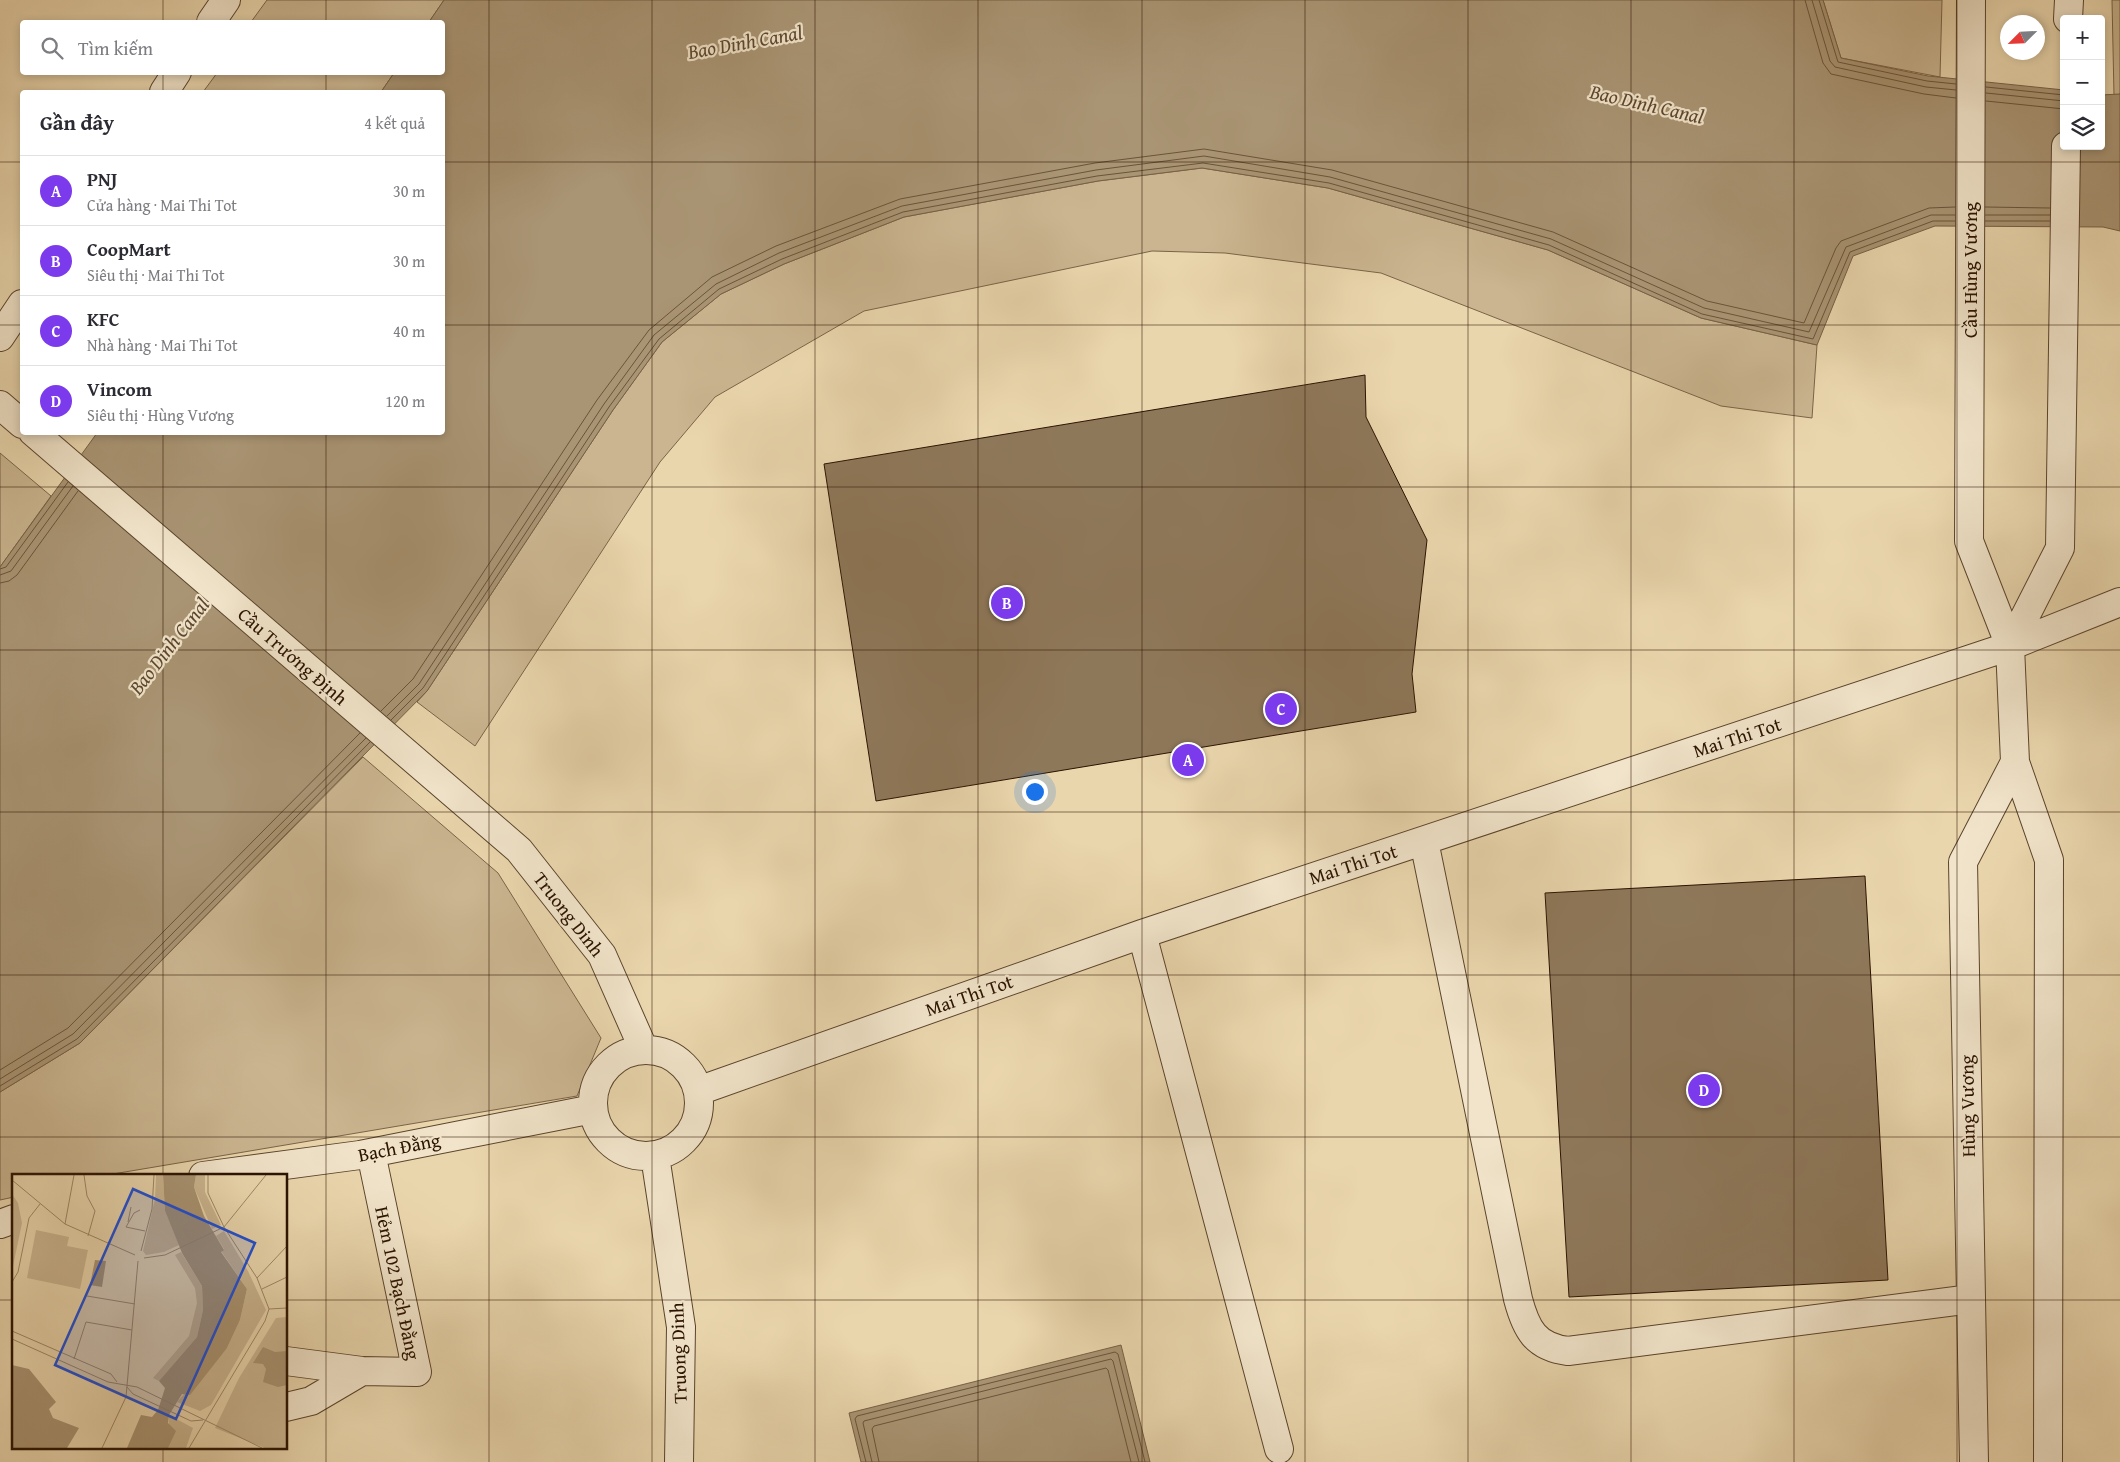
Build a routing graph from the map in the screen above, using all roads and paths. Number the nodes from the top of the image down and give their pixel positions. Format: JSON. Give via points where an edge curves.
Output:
{"nodes":[{"id":1,"x":226,"y":0,"type":"edge"},
{"id":2,"x":1971,"y":0,"type":"edge"},
{"id":3,"x":2068,"y":0,"type":"edge"},
{"id":4,"x":2068,"y":15,"type":"edge"},
{"id":5,"x":212,"y":20,"type":"edge"},
{"id":6,"x":175,"y":75,"type":"edge"},
{"id":7,"x":165,"y":90,"type":"edge"},
{"id":8,"x":2066,"y":150,"type":"edge"},
{"id":9,"x":20,"y":307,"type":"edge"},
{"id":10,"x":0,"y":338,"type":"edge"},
{"id":11,"x":0,"y":405,"type":"edge"},
{"id":12,"x":20,"y":422,"type":"edge"},
{"id":13,"x":36,"y":435,"type":"edge"},
{"id":14,"x":1969,"y":541,"type":"joint"},
{"id":15,"x":2120,"y":602,"type":"edge"},
{"id":16,"x":2010,"y":646,"type":"junction"},
{"id":17,"x":2014,"y":762,"type":"junction"},
{"id":18,"x":462,"y":801,"type":"joint"},
{"id":19,"x":1424,"y":841,"type":"junction"},
{"id":20,"x":1142,"y":934,"type":"junction"},
{"id":21,"x":644,"y":1050,"type":"junction"},
{"id":22,"x":698,"y":1091,"type":"junction"},
{"id":23,"x":593,"y":1108,"type":"junction"},
{"id":24,"x":370,"y":1153,"type":"junction"},
{"id":25,"x":655,"y":1156,"type":"junction"},
{"id":26,"x":218,"y":1174,"type":"edge"},
{"id":27,"x":12,"y":1220,"type":"edge"},
{"id":28,"x":0,"y":1224,"type":"edge"},
{"id":29,"x":1971,"y":1299,"type":"junction"},
{"id":30,"x":288,"y":1361,"type":"edge"},
{"id":31,"x":362,"y":1371,"type":"junction"},
{"id":32,"x":288,"y":1407,"type":"edge"},
{"id":33,"x":1279,"y":1449,"type":"dead end"},
{"id":34,"x":679,"y":1462,"type":"edge"},
{"id":35,"x":1974,"y":1462,"type":"edge"},
{"id":36,"x":2048,"y":1462,"type":"edge"}],
"edges":[{"from":1,"to":5,"type":"street"},
{"from":2,"to":14,"type":"street","name":"Cầu Hùng Vương"},
{"from":3,"to":4,"type":"street"},
{"from":6,"to":7,"type":"street"},
{"from":8,"to":16,"type":"street","name":"Hùng Vương","via":[[2060,548]]},
{"from":9,"to":10,"type":"street"},
{"from":11,"to":12,"type":"street"},
{"from":13,"to":18,"type":"street","name":"Cầu Trương Định"},
{"from":14,"to":16,"type":"street","name":"Hùng Vương"},
{"from":15,"to":16,"type":"street","name":"Mai Thi Tot"},
{"from":16,"to":17,"type":"street","name":"Hùng Vương"},
{"from":16,"to":19,"type":"street","name":"Mai Thi Tot"},
{"from":17,"to":29,"type":"street","name":"Hùng Vương","via":[[1963,862]]},
{"from":17,"to":36,"type":"street","name":"Hùng Vương","via":[[2049,860]]},
{"from":18,"to":21,"type":"street","name":"Truong Dinh","via":[[519,850],[602,954]]},
{"from":19,"to":20,"type":"street","name":"Mai Thi Tot"},
{"from":19,"to":29,"type":"street","via":[[1518,1299],[1523,1317],[1542,1344],[1568,1351]]},
{"from":20,"to":22,"type":"street","name":"Mai Thi Tot"},
{"from":20,"to":33,"type":"street"},
{"from":21,"to":22,"type":"street","via":[[662,1052],[679,1060]]},
{"from":21,"to":23,"type":"street","via":[[627,1053],[612,1062],[594,1091]]},
{"from":22,"to":25,"type":"street","via":[[695,1126],[685,1140]]},
{"from":23,"to":24,"type":"street","name":"Bạch Đằng"},
{"from":23,"to":25,"type":"street","via":[[607,1139],[621,1150],[637,1156]]},
{"from":24,"to":26,"type":"street","name":"Bạch Đằng"},
{"from":24,"to":31,"type":"street","name":"Hẻm 102 Bạch Đằng","via":[[418,1372]]},
{"from":25,"to":34,"type":"street","name":"Truong Dinh","via":[[681,1327]]},
{"from":27,"to":28,"type":"street"},
{"from":29,"to":35,"type":"street","name":"Hùng Vương"},
{"from":30,"to":31,"type":"street","name":"Hẻm 102 Bạch Đằng"},
{"from":31,"to":32,"type":"street","via":[[311,1401]]}]}
